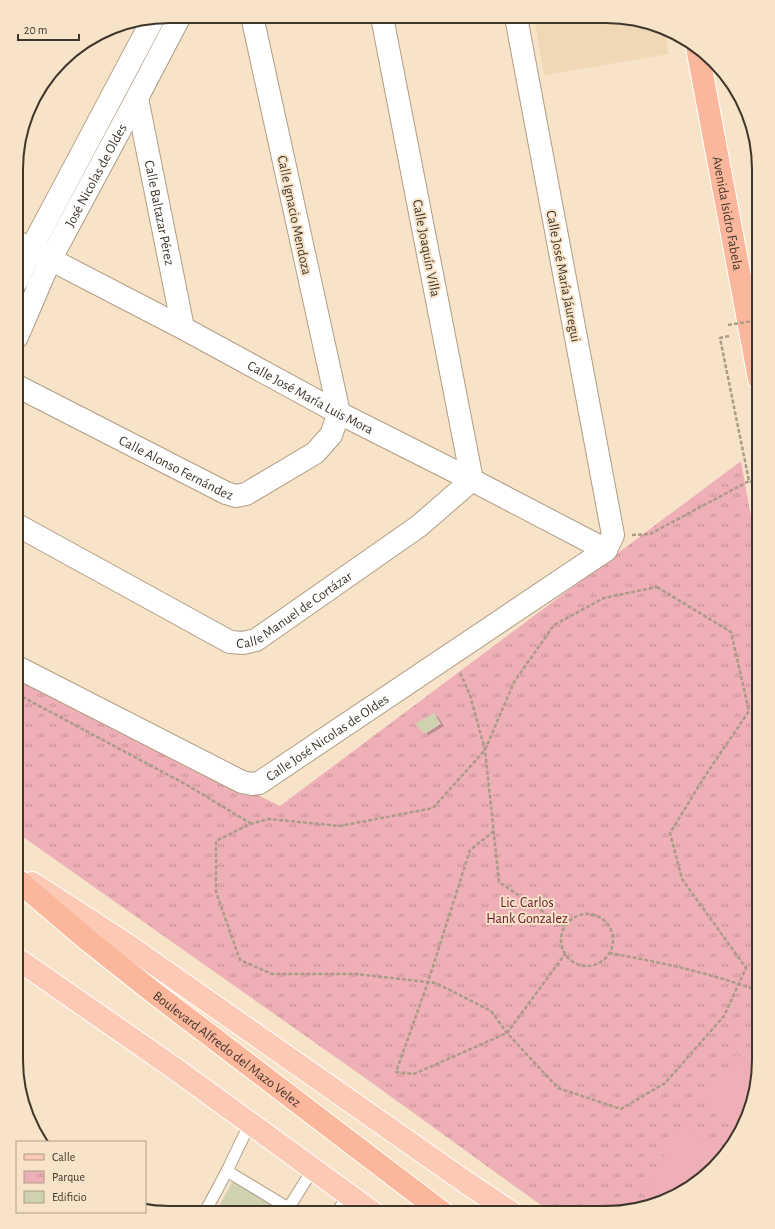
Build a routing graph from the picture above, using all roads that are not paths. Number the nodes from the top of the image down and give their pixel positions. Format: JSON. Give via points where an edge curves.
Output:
{"nodes":[{"id":1,"x":176,"y":23,"type":"edge"},
{"id":2,"x":254,"y":23,"type":"edge"},
{"id":3,"x":383,"y":23,"type":"edge"},
{"id":4,"x":517,"y":23,"type":"edge"},
{"id":5,"x":150,"y":24,"type":"edge"},
{"id":6,"x":700,"y":57,"type":"edge"},
{"id":7,"x":137,"y":98,"type":"junction"},
{"id":8,"x":24,"y":245,"type":"edge"},
{"id":9,"x":50,"y":260,"type":"junction"},
{"id":10,"x":23,"y":323,"type":"edge"},
{"id":11,"x":183,"y":328,"type":"junction"},
{"id":12,"x":752,"y":341,"type":"edge"},
{"id":13,"x":23,"y":389,"type":"edge"},
{"id":14,"x":339,"y":413,"type":"junction"},
{"id":15,"x":472,"y":480,"type":"junction"},
{"id":16,"x":23,"y":528,"type":"edge"},
{"id":17,"x":609,"y":543,"type":"junction"},
{"id":18,"x":23,"y":670,"type":"edge"},
{"id":19,"x":23,"y":878,"type":"edge"},
{"id":20,"x":23,"y":885,"type":"edge"},
{"id":21,"x":23,"y":963,"type":"edge"},
{"id":22,"x":250,"y":1123,"type":"junction"},
{"id":23,"x":313,"y":1169,"type":"junction"},
{"id":24,"x":227,"y":1171,"type":"junction"},
{"id":25,"x":348,"y":1205,"type":"edge"},
{"id":26,"x":208,"y":1206,"type":"edge"},
{"id":27,"x":281,"y":1206,"type":"edge"},
{"id":28,"x":290,"y":1206,"type":"edge"},
{"id":29,"x":434,"y":1206,"type":"edge"},
{"id":30,"x":502,"y":1206,"type":"edge"}],
"edges":[{"from":1,"to":7,"type":"street","name":"José Nicolas de Oldes"},
{"from":2,"to":14,"type":"street","name":"Calle Ignacio Mendoza"},
{"from":3,"to":15,"type":"street","name":"Calle Joaquín Villa"},
{"from":4,"to":17,"type":"street","name":"Calle José María Jáuregui"},
{"from":5,"to":8,"type":"street","name":"José Nicolas de Oldes"},
{"from":6,"to":12,"type":"highway","name":"Avenida Isidro Fabela"},
{"from":7,"to":9,"type":"street","name":"José Nicolas de Oldes"},
{"from":7,"to":11,"type":"street","name":"Calle Baltazar Pérez"},
{"from":8,"to":9,"type":"street","name":"Calle José María Luis Mora"},
{"from":9,"to":10,"type":"street","name":"José Nicolas de Oldes"},
{"from":9,"to":11,"type":"street","name":"Calle José María Luis Mora"},
{"from":11,"to":14,"type":"street","name":"Calle José María Luis Mora"},
{"from":13,"to":14,"type":"street","name":"Calle Alonso Fernández","via":[[236,496],[246,494],[315,453],[331,435]]},
{"from":14,"to":15,"type":"street","name":"Calle José María Luis Mora"},
{"from":15,"to":16,"type":"street","name":"Calle Manuel de Cortázar","via":[[419,526],[256,640],[244,643],[230,642]]},
{"from":15,"to":17,"type":"street","name":"Calle José María Luis Mora"},
{"from":17,"to":18,"type":"street","name":"Calle José Nicolas de Oldes","via":[[451,654],[259,783],[242,782]]},
{"from":19,"to":30,"type":"main road","via":[[126,944]]},
{"from":20,"to":29,"type":"highway","name":"Boulevard Alfredo del Mazo Velez","via":[[90,942]]},
{"from":21,"to":22,"type":"main road"},
{"from":22,"to":23,"type":"main road"},
{"from":22,"to":24,"type":"lane"},
{"from":23,"to":25,"type":"main road"},
{"from":23,"to":28,"type":"lane"},
{"from":24,"to":26,"type":"lane"},
{"from":24,"to":27,"type":"lane"}]}
